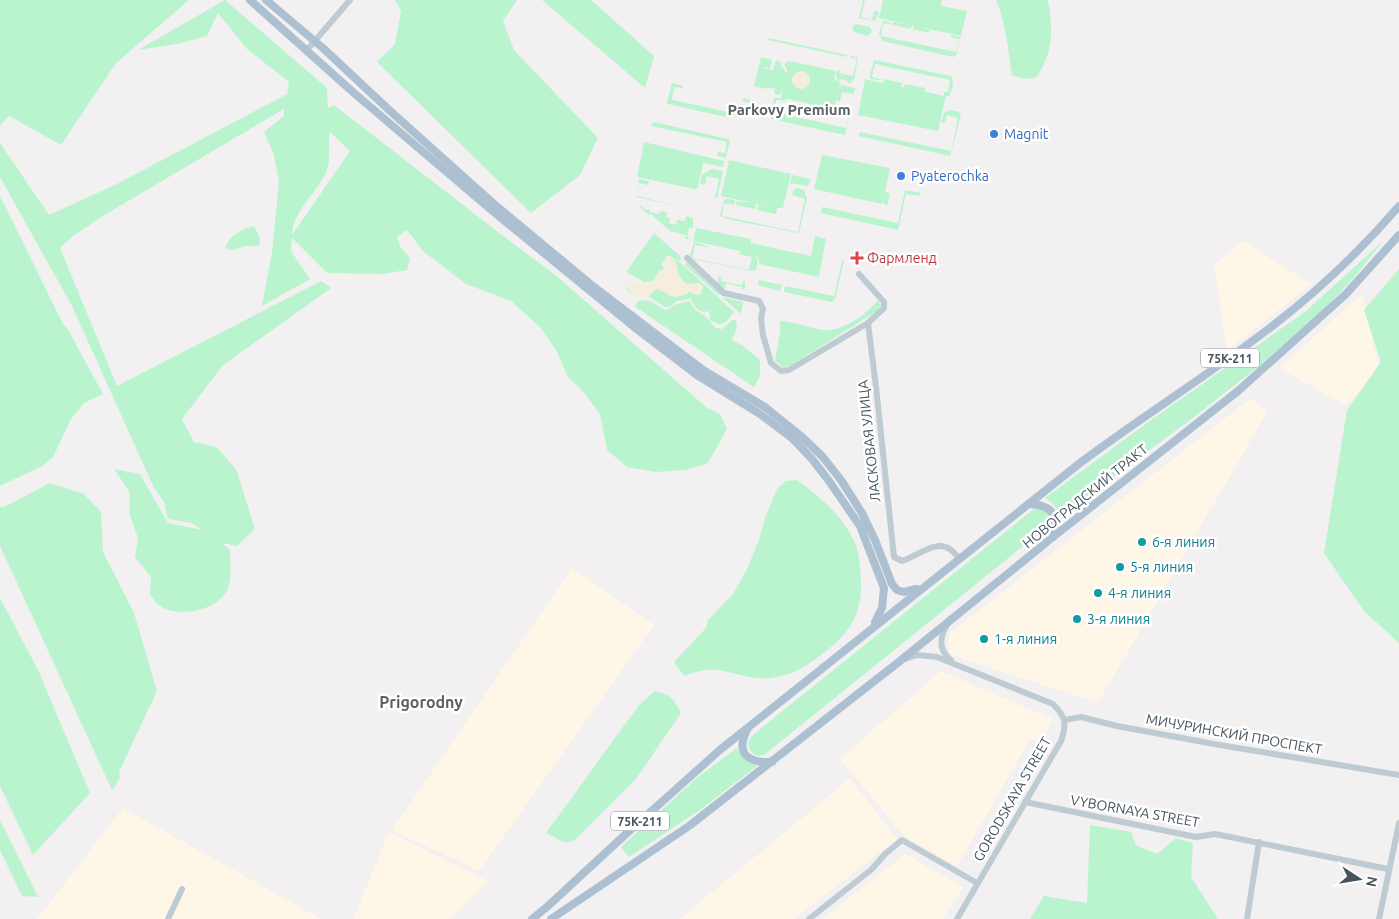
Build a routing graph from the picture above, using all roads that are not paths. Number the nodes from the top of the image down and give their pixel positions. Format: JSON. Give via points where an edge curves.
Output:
{"nodes":[{"id":1,"x":250,"y":0,"type":"edge"},
{"id":2,"x":266,"y":0,"type":"edge"},
{"id":3,"x":350,"y":0,"type":"edge"},
{"id":4,"x":314,"y":41,"type":"junction"},
{"id":5,"x":307,"y":50,"type":"junction"},
{"id":6,"x":1399,"y":206,"type":"edge"},
{"id":7,"x":1399,"y":235,"type":"edge"},
{"id":8,"x":687,"y":258,"type":"dead end"},
{"id":9,"x":859,"y":274,"type":"dead end"},
{"id":10,"x":868,"y":323,"type":"junction"},
{"id":11,"x":1029,"y":504,"type":"junction"},
{"id":12,"x":1053,"y":537,"type":"junction"},
{"id":13,"x":959,"y":559,"type":"junction"},
{"id":14,"x":923,"y":587,"type":"junction"},
{"id":15,"x":949,"y":622,"type":"junction"},
{"id":16,"x":870,"y":630,"type":"junction"},
{"id":17,"x":900,"y":662,"type":"junction"},
{"id":18,"x":956,"y":664,"type":"junction"},
{"id":19,"x":1065,"y":720,"type":"junction"},
{"id":20,"x":750,"y":726,"type":"junction"},
{"id":21,"x":772,"y":762,"type":"junction"},
{"id":22,"x":1399,"y":775,"type":"edge"},
{"id":23,"x":1025,"y":802,"type":"junction"},
{"id":24,"x":1399,"y":822,"type":"edge"},
{"id":25,"x":1259,"y":842,"type":"junction"},
{"id":26,"x":1388,"y":868,"type":"junction"},
{"id":27,"x":977,"y":883,"type":"junction"},
{"id":28,"x":182,"y":889,"type":"dead end"},
{"id":29,"x":168,"y":919,"type":"edge"},
{"id":30,"x":532,"y":919,"type":"edge"},
{"id":31,"x":551,"y":919,"type":"edge"},
{"id":32,"x":809,"y":919,"type":"edge"},
{"id":33,"x":957,"y":919,"type":"edge"},
{"id":34,"x":1247,"y":919,"type":"edge"},
{"id":35,"x":1379,"y":919,"type":"edge"}],
"edges":[{"from":1,"to":5,"type":"main road"},
{"from":2,"to":4,"type":"main road"},
{"from":3,"to":4,"type":"street"},
{"from":4,"to":5,"type":"street"},
{"from":4,"to":14,"type":"main road","via":[[494,204],[594,287],[703,370],[764,407],[801,436],[822,456],[862,513],[897,590],[904,592]]},
{"from":5,"to":16,"type":"main road","via":[[361,100],[634,326],[697,375],[792,438],[823,473],[860,526],[884,592],[880,614]]},
{"from":6,"to":11,"type":"main road","number":"75К-211","via":[[1328,279],[1276,323],[1228,360],[1127,428]]},
{"from":7,"to":12,"type":"main road","name":"НОВОГРАДСКИЙ ТРАКТ","via":[[1346,294],[1275,359]]},
{"from":8,"to":10,"type":"street","via":[[724,293],[758,301],[762,305],[761,318],[768,355],[771,363],[781,371],[788,370]]},
{"from":9,"to":10,"type":"street","via":[[884,302],[884,308]]},
{"from":10,"to":13,"type":"street","name":"ЛАСКОВАЯ УЛИЦА","via":[[894,557],[902,561],[932,546],[939,546],[951,550]]},
{"from":11,"to":12,"type":"main road","via":[[1039,504],[1054,515]]},
{"from":11,"to":13,"type":"main road","number":"75К-211"},
{"from":12,"to":15,"type":"main road","name":"НОВОГРАДСКИЙ ТРАКТ"},
{"from":13,"to":14,"type":"main road","number":"75К-211"},
{"from":14,"to":16,"type":"main road","number":"75К-211"},
{"from":15,"to":17,"type":"main road","name":"НОВОГРАДСКИЙ ТРАКТ"},
{"from":15,"to":18,"type":"street","via":[[940,642],[946,657]]},
{"from":16,"to":20,"type":"main road","number":"75К-211"},
{"from":17,"to":18,"type":"street","via":[[908,657],[927,656]]},
{"from":17,"to":21,"type":"main road","name":"НОВОГРАДСКИЙ ТРАКТ"},
{"from":18,"to":19,"type":"street","via":[[1053,704]]},
{"from":19,"to":22,"type":"street","name":"МИЧУРИНСКИЙ ПРОСПЕКТ","via":[[1081,717]]},
{"from":19,"to":23,"type":"street","name":"GORODSKAYA STREET","via":[[1062,741]]},
{"from":20,"to":21,"type":"main road","via":[[742,747],[745,755],[752,760]]},
{"from":20,"to":30,"type":"main road","number":"75К-211","via":[[721,748]]},
{"from":21,"to":31,"type":"main road","name":"НОВОГРАДСКИЙ ТРАКТ","via":[[689,826]]},
{"from":23,"to":25,"type":"street","name":"VYBORNAYA STREET","via":[[1196,837],[1215,834]]},
{"from":23,"to":27,"type":"street","name":"GORODSKAYA STREET"},
{"from":24,"to":26,"type":"street"},
{"from":25,"to":26,"type":"street","name":"VYBORNAYA STREET"},
{"from":25,"to":34,"type":"street"},
{"from":26,"to":35,"type":"street"},
{"from":27,"to":32,"type":"street","via":[[902,840],[872,869]]},
{"from":27,"to":33,"type":"street","name":"GORODSKAYA STREET"},
{"from":28,"to":29,"type":"street"}]}
